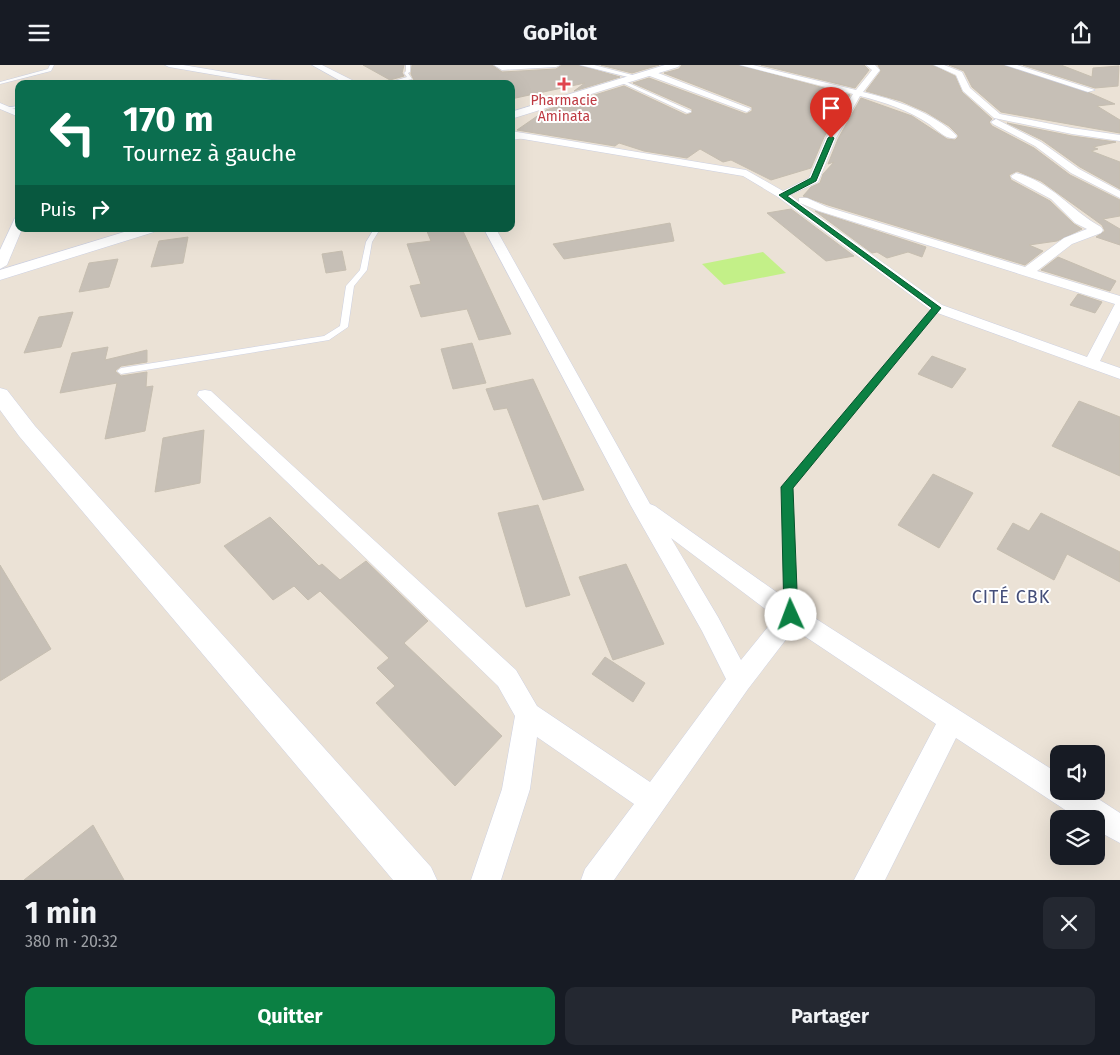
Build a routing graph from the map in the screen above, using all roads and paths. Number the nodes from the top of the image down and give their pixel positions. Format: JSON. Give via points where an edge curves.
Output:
{"nodes":[{"id":1,"x":52,"y":65,"type":"edge"},
{"id":2,"x":170,"y":65,"type":"edge"},
{"id":3,"x":335,"y":65,"type":"edge"},
{"id":4,"x":408,"y":65,"type":"edge"},
{"id":5,"x":498,"y":65,"type":"edge"},
{"id":6,"x":556,"y":65,"type":"edge"},
{"id":7,"x":584,"y":65,"type":"edge"},
{"id":8,"x":675,"y":65,"type":"edge"},
{"id":9,"x":744,"y":65,"type":"edge"},
{"id":10,"x":870,"y":65,"type":"edge"},
{"id":11,"x":938,"y":65,"type":"edge"},
{"id":12,"x":1009,"y":65,"type":"edge"},
{"id":13,"x":317,"y":66,"type":"edge"},
{"id":14,"x":650,"y":73,"type":"junction"},
{"id":15,"x":636,"y":77,"type":"junction"},
{"id":16,"x":266,"y":80,"type":"edge"},
{"id":17,"x":348,"y":80,"type":"edge"},
{"id":18,"x":405,"y":80,"type":"edge"},
{"id":19,"x":622,"y":81,"type":"junction"},
{"id":20,"x":0,"y":83,"type":"edge"},
{"id":21,"x":1092,"y":90,"type":"dead end"},
{"id":22,"x":858,"y":93,"type":"junction"},
{"id":23,"x":2,"y":107,"type":"edge"},
{"id":24,"x":15,"y":107,"type":"edge"},
{"id":25,"x":747,"y":109,"type":"dead end"},
{"id":26,"x":15,"y":112,"type":"edge"},
{"id":27,"x":689,"y":112,"type":"dead end"},
{"id":28,"x":515,"y":115,"type":"edge"},
{"id":29,"x":997,"y":116,"type":"junction"},
{"id":30,"x":952,"y":136,"type":"dead end"},
{"id":31,"x":515,"y":137,"type":"edge"},
{"id":32,"x":1120,"y":138,"type":"edge"},
{"id":33,"x":1016,"y":176,"type":"dead end"},
{"id":34,"x":782,"y":195,"type":"junction"},
{"id":35,"x":1120,"y":195,"type":"edge"},
{"id":36,"x":15,"y":230,"type":"edge"},
{"id":37,"x":139,"y":232,"type":"edge"},
{"id":38,"x":375,"y":232,"type":"edge"},
{"id":39,"x":492,"y":232,"type":"edge"},
{"id":40,"x":0,"y":265,"type":"edge"},
{"id":41,"x":1026,"y":273,"type":"junction"},
{"id":42,"x":0,"y":275,"type":"edge"},
{"id":43,"x":1120,"y":301,"type":"edge"},
{"id":44,"x":1120,"y":307,"type":"edge"},
{"id":45,"x":937,"y":308,"type":"junction"},
{"id":46,"x":1090,"y":364,"type":"junction"},
{"id":47,"x":120,"y":371,"type":"dead end"},
{"id":48,"x":1120,"y":374,"type":"edge"},
{"id":49,"x":0,"y":395,"type":"edge"},
{"id":50,"x":205,"y":395,"type":"dead end"},
{"id":51,"x":641,"y":506,"type":"junction"},
{"id":52,"x":791,"y":615,"type":"junction"},
{"id":53,"x":739,"y":681,"type":"junction"},
{"id":54,"x":528,"y":715,"type":"junction"},
{"id":55,"x":951,"y":721,"type":"junction"},
{"id":56,"x":1050,"y":785,"type":"edge"},
{"id":57,"x":652,"y":800,"type":"junction"},
{"id":58,"x":1074,"y":800,"type":"edge"},
{"id":59,"x":1120,"y":829,"type":"edge"},
{"id":60,"x":418,"y":880,"type":"edge"},
{"id":61,"x":486,"y":880,"type":"edge"},
{"id":62,"x":596,"y":880,"type":"edge"},
{"id":63,"x":869,"y":880,"type":"edge"}],
"edges":[{"from":1,"to":20,"type":"lane","via":[[50,69]]},
{"from":2,"to":16,"type":"street"},
{"from":3,"to":13,"type":"street"},
{"from":4,"to":18,"type":"lane","via":[[406,73],[410,79]]},
{"from":5,"to":6,"type":"street","via":[[502,69]]},
{"from":7,"to":15,"type":"street"},
{"from":8,"to":14,"type":"street"},
{"from":9,"to":22,"type":"street"},
{"from":10,"to":22,"type":"street","via":[[876,70]]},
{"from":11,"to":29,"type":"street","via":[[959,73],[966,89]]},
{"from":12,"to":21,"type":"street"},
{"from":13,"to":17,"type":"street"},
{"from":14,"to":15,"type":"street"},
{"from":14,"to":25,"type":"street"},
{"from":15,"to":19,"type":"street"},
{"from":19,"to":27,"type":"lane"},
{"from":19,"to":28,"type":"street"},
{"from":22,"to":30,"type":"street","via":[[887,100],[924,117]]},
{"from":22,"to":34,"type":"street","via":[[831,138],[814,179]]},
{"from":23,"to":24,"type":"lane"},
{"from":23,"to":26,"type":"street"},
{"from":29,"to":32,"type":"street"},
{"from":29,"to":35,"type":"street","via":[[992,119],[1038,144],[1074,171]]},
{"from":31,"to":34,"type":"street","via":[[746,173]]},
{"from":33,"to":41,"type":"street","via":[[1055,197],[1079,220],[1097,230],[1068,241]]},
{"from":34,"to":41,"type":"street"},
{"from":34,"to":45,"type":"street"},
{"from":36,"to":40,"type":"street"},
{"from":37,"to":42,"type":"street"},
{"from":38,"to":47,"type":"lane","via":[[368,241],[363,270],[350,286],[344,327],[326,339]]},
{"from":39,"to":51,"type":"street"},
{"from":41,"to":43,"type":"street"},
{"from":44,"to":46,"type":"street"},
{"from":45,"to":46,"type":"street"},
{"from":45,"to":52,"type":"lane","via":[[787,487]]},
{"from":46,"to":48,"type":"street"},
{"from":49,"to":60,"type":"street","via":[[27,431]]},
{"from":50,"to":54,"type":"street","via":[[507,678]]},
{"from":51,"to":52,"type":"street"},
{"from":51,"to":53,"type":"street","via":[[710,624]]},
{"from":52,"to":53,"type":"street"},
{"from":52,"to":55,"type":"street"},
{"from":53,"to":57,"type":"street"},
{"from":54,"to":57,"type":"street"},
{"from":54,"to":61,"type":"street","via":[[516,789]]},
{"from":55,"to":56,"type":"street"},
{"from":55,"to":63,"type":"street"},
{"from":57,"to":62,"type":"street"},
{"from":58,"to":59,"type":"street"}]}
